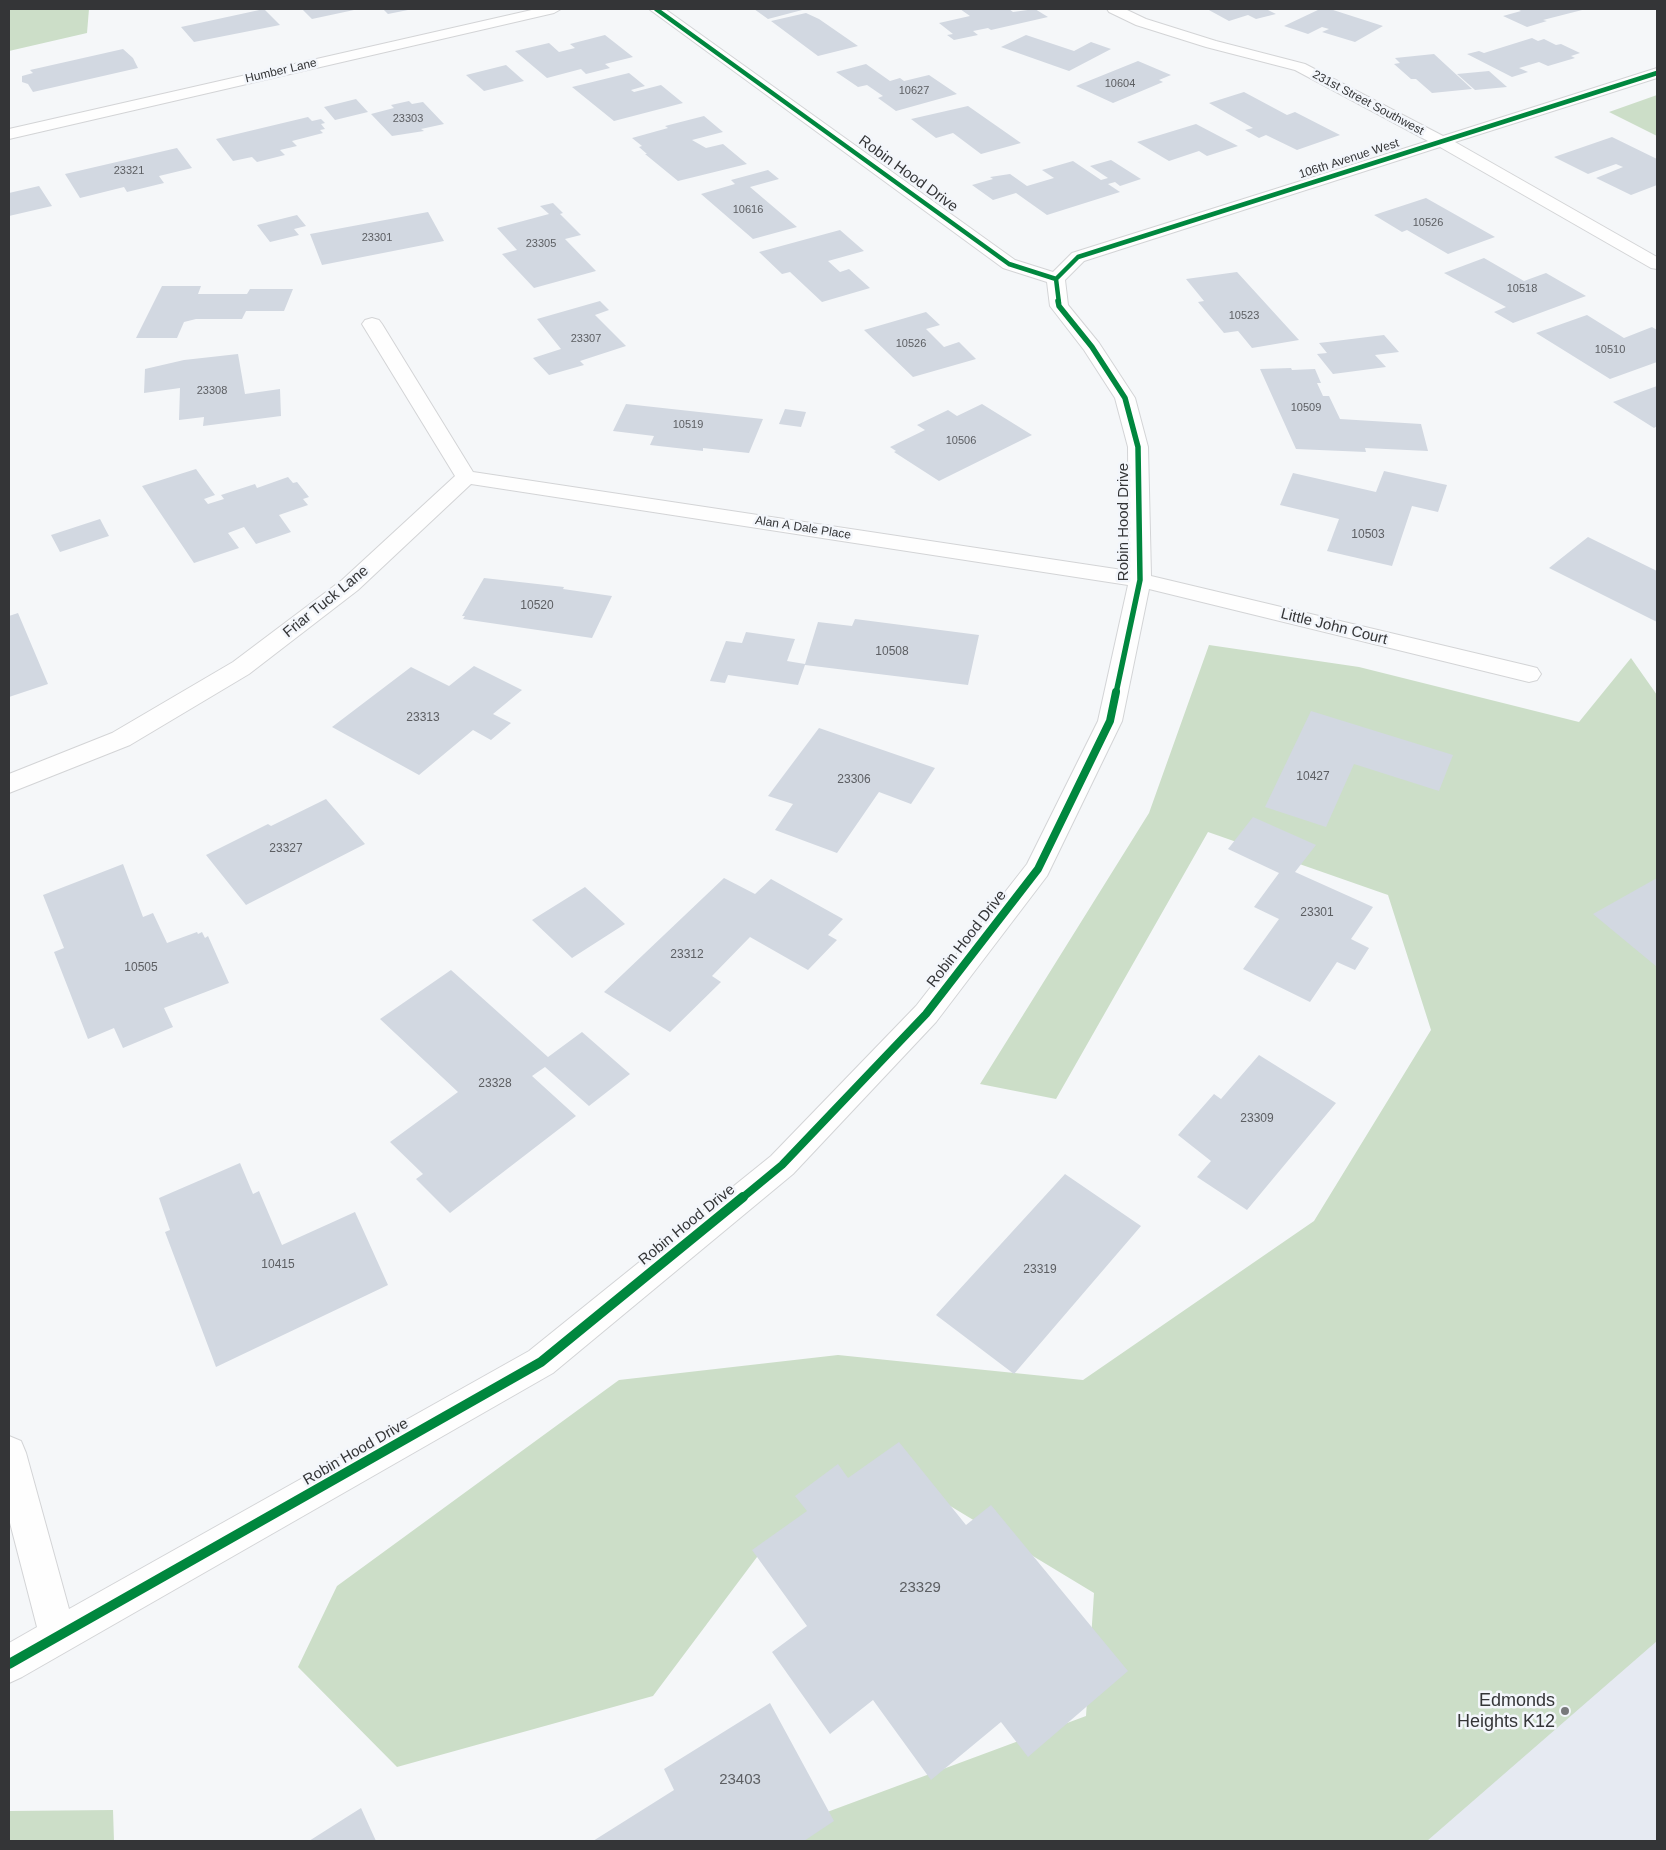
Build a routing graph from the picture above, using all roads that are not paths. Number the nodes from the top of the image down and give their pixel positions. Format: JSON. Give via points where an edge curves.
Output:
{"nodes":[{"id":1,"x":554,"y":9,"type":"edge"},
{"id":2,"x":656,"y":9,"type":"edge"},
{"id":3,"x":1114,"y":9,"type":"edge"},
{"id":4,"x":1657,"y":72,"type":"edge"},
{"id":5,"x":9,"y":134,"type":"edge"},
{"id":6,"x":1441,"y":141,"type":"junction"},
{"id":7,"x":1657,"y":264,"type":"edge"},
{"id":8,"x":1056,"y":279,"type":"junction"},
{"id":9,"x":372,"y":324,"type":"dead end"},
{"id":10,"x":466,"y":477,"type":"junction"},
{"id":11,"x":1140,"y":580,"type":"junction"},
{"id":12,"x":1529,"y":674,"type":"dead end"},
{"id":13,"x":9,"y":784,"type":"edge"},
{"id":14,"x":9,"y":1453,"type":"edge"},
{"id":15,"x":58,"y":1636,"type":"junction"},
{"id":16,"x":9,"y":1664,"type":"edge"}],
"edges":[{"from":1,"to":5,"type":"street","name":"Humber Lane"},
{"from":2,"to":8,"type":"street","name":"Robin Hood Drive","via":[[1009,264]]},
{"from":3,"to":6,"type":"street","name":"231st Street Southwest","via":[[1150,25],[1300,68]]},
{"from":4,"to":6,"type":"street","name":"106th Avenue West"},
{"from":6,"to":7,"type":"street","name":"231st Street Southwest"},
{"from":6,"to":8,"type":"street","name":"106th Avenue West","via":[[1078,257]]},
{"from":8,"to":11,"type":"street","name":"Robin Hood Drive","via":[[1059,306],[1092,347],[1125,398],[1138,447]]},
{"from":9,"to":10,"type":"street"},
{"from":10,"to":11,"type":"street","name":"Alan A Dale Place"},
{"from":10,"to":13,"type":"street","name":"Friar Tuck Lane","via":[[350,585],[241,668],[121,739]]},
{"from":11,"to":12,"type":"street","name":"Little John Court"},
{"from":11,"to":15,"type":"street","name":"Robin Hood Drive","via":[[1110,721],[1038,870],[926,1014],[782,1165],[541,1362]]},
{"from":14,"to":15,"type":"street"},
{"from":15,"to":16,"type":"street","name":"Robin Hood Drive"}]}
